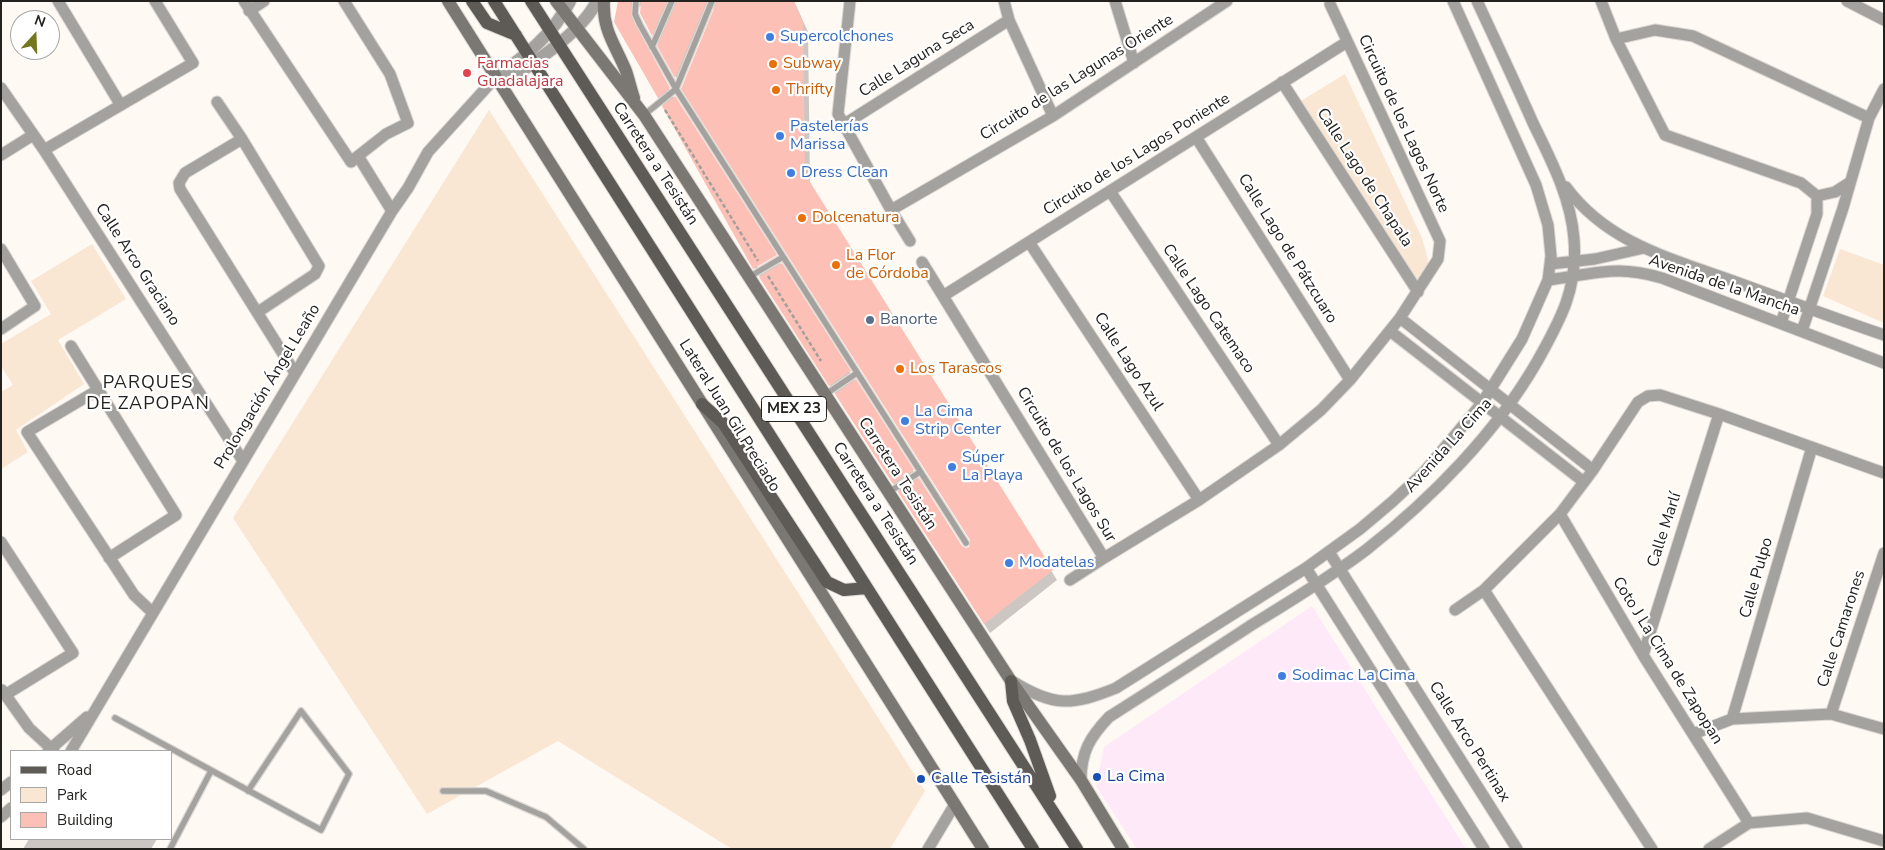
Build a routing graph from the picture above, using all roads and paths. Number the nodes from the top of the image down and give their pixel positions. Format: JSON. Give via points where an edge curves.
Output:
{"nodes":[{"id":1,"x":58,"y":1,"type":"edge"},
{"id":2,"x":155,"y":1,"type":"edge"},
{"id":3,"x":264,"y":1,"type":"edge"},
{"id":4,"x":344,"y":1,"type":"edge"},
{"id":5,"x":448,"y":1,"type":"edge"},
{"id":6,"x":472,"y":1,"type":"edge"},
{"id":7,"x":494,"y":1,"type":"edge"},
{"id":8,"x":531,"y":1,"type":"edge"},
{"id":9,"x":556,"y":1,"type":"edge"},
{"id":10,"x":597,"y":1,"type":"edge"},
{"id":11,"x":604,"y":1,"type":"edge"},
{"id":12,"x":636,"y":1,"type":"edge"},
{"id":13,"x":672,"y":1,"type":"edge"},
{"id":14,"x":712,"y":1,"type":"edge"},
{"id":15,"x":850,"y":1,"type":"edge"},
{"id":16,"x":1004,"y":1,"type":"edge"},
{"id":17,"x":1115,"y":1,"type":"edge"},
{"id":18,"x":1453,"y":1,"type":"edge"},
{"id":19,"x":1477,"y":1,"type":"edge"},
{"id":20,"x":1601,"y":1,"type":"edge"},
{"id":21,"x":1847,"y":1,"type":"edge"},
{"id":22,"x":1220,"y":3,"type":"edge"},
{"id":23,"x":1330,"y":4,"type":"dead end"},
{"id":24,"x":246,"y":6,"type":"edge"},
{"id":25,"x":567,"y":7,"type":"edge"},
{"id":26,"x":1009,"y":20,"type":"junction"},
{"id":27,"x":1884,"y":20,"type":"edge"},
{"id":28,"x":576,"y":29,"type":"junction"},
{"id":29,"x":550,"y":32,"type":"junction"},
{"id":30,"x":516,"y":35,"type":"junction"},
{"id":31,"x":1616,"y":39,"type":"junction"},
{"id":32,"x":1347,"y":42,"type":"junction"},
{"id":33,"x":558,"y":44,"type":"junction"},
{"id":34,"x":652,"y":47,"type":"junction"},
{"id":35,"x":530,"y":59,"type":"junction"},
{"id":36,"x":1134,"y":63,"type":"junction"},
{"id":37,"x":498,"y":81,"type":"junction"},
{"id":38,"x":1282,"y":82,"type":"junction"},
{"id":39,"x":1,"y":88,"type":"edge"},
{"id":40,"x":676,"y":89,"type":"junction"},
{"id":41,"x":1884,"y":89,"type":"edge"},
{"id":42,"x":217,"y":102,"type":"dead end"},
{"id":43,"x":120,"y":104,"type":"junction"},
{"id":44,"x":640,"y":110,"type":"junction"},
{"id":45,"x":1053,"y":116,"type":"junction"},
{"id":46,"x":1869,"y":118,"type":"junction"},
{"id":47,"x":843,"y":125,"type":"junction"},
{"id":48,"x":33,"y":135,"type":"junction"},
{"id":49,"x":1196,"y":137,"type":"junction"},
{"id":50,"x":242,"y":139,"type":"junction"},
{"id":51,"x":44,"y":150,"type":"junction"},
{"id":52,"x":1,"y":156,"type":"edge"},
{"id":53,"x":358,"y":156,"type":"junction"},
{"id":54,"x":1559,"y":178,"type":"junction"},
{"id":55,"x":1849,"y":183,"type":"junction"},
{"id":56,"x":1110,"y":191,"type":"junction"},
{"id":57,"x":1817,"y":196,"type":"junction"},
{"id":58,"x":891,"y":210,"type":"junction"},
{"id":59,"x":392,"y":211,"type":"junction"},
{"id":60,"x":910,"y":241,"type":"dead end"},
{"id":61,"x":1029,"y":242,"type":"junction"},
{"id":62,"x":1644,"y":248,"type":"junction"},
{"id":63,"x":1,"y":249,"type":"edge"},
{"id":64,"x":783,"y":257,"type":"junction"},
{"id":65,"x":1802,"y":261,"type":"junction"},
{"id":66,"x":922,"y":262,"type":"dead end"},
{"id":67,"x":1575,"y":262,"type":"junction"},
{"id":68,"x":1550,"y":264,"type":"junction"},
{"id":69,"x":1822,"y":268,"type":"junction"},
{"id":70,"x":1574,"y":277,"type":"junction"},
{"id":71,"x":749,"y":278,"type":"junction"},
{"id":72,"x":1548,"y":280,"type":"junction"},
{"id":73,"x":1418,"y":292,"type":"junction"},
{"id":74,"x":943,"y":296,"type":"junction"},
{"id":75,"x":1789,"y":301,"type":"junction"},
{"id":76,"x":1809,"y":309,"type":"junction"},
{"id":77,"x":258,"y":312,"type":"junction"},
{"id":78,"x":1400,"y":318,"type":"junction"},
{"id":79,"x":1781,"y":323,"type":"junction"},
{"id":80,"x":1,"y":329,"type":"edge"},
{"id":81,"x":1390,"y":331,"type":"junction"},
{"id":82,"x":1802,"y":331,"type":"junction"},
{"id":83,"x":1884,"y":335,"type":"edge"},
{"id":84,"x":71,"y":346,"type":"dead end"},
{"id":85,"x":1884,"y":363,"type":"edge"},
{"id":86,"x":1462,"y":367,"type":"junction"},
{"id":87,"x":857,"y":373,"type":"junction"},
{"id":88,"x":295,"y":374,"type":"junction"},
{"id":89,"x":1451,"y":379,"type":"junction"},
{"id":90,"x":1350,"y":380,"type":"junction"},
{"id":91,"x":98,"y":390,"type":"junction"},
{"id":92,"x":1491,"y":390,"type":"junction"},
{"id":93,"x":825,"y":394,"type":"junction"},
{"id":94,"x":1482,"y":403,"type":"junction"},
{"id":95,"x":702,"y":404,"type":"junction"},
{"id":96,"x":1509,"y":404,"type":"junction"},
{"id":97,"x":1719,"y":414,"type":"junction"},
{"id":98,"x":1500,"y":417,"type":"junction"},
{"id":99,"x":1537,"y":426,"type":"junction"},
{"id":100,"x":1528,"y":438,"type":"junction"},
{"id":101,"x":1279,"y":445,"type":"junction"},
{"id":102,"x":1812,"y":447,"type":"junction"},
{"id":103,"x":243,"y":461,"type":"junction"},
{"id":104,"x":1593,"y":470,"type":"junction"},
{"id":105,"x":920,"y":472,"type":"junction"},
{"id":106,"x":1884,"y":473,"type":"edge"},
{"id":107,"x":1584,"y":482,"type":"junction"},
{"id":108,"x":889,"y":492,"type":"junction"},
{"id":109,"x":1199,"y":500,"type":"junction"},
{"id":110,"x":1560,"y":514,"type":"junction"},
{"id":111,"x":1,"y":542,"type":"edge"},
{"id":112,"x":966,"y":543,"type":"dead end"},
{"id":113,"x":1330,"y":552,"type":"junction"},
{"id":114,"x":1884,"y":553,"type":"edge"},
{"id":115,"x":109,"y":558,"type":"junction"},
{"id":116,"x":1104,"y":558,"type":"junction"},
{"id":117,"x":1306,"y":568,"type":"junction"},
{"id":118,"x":1340,"y":568,"type":"junction"},
{"id":119,"x":1070,"y":580,"type":"dead end"},
{"id":120,"x":1316,"y":584,"type":"junction"},
{"id":121,"x":867,"y":588,"type":"junction"},
{"id":122,"x":1484,"y":590,"type":"junction"},
{"id":123,"x":1455,"y":610,"type":"dead end"},
{"id":124,"x":152,"y":612,"type":"junction"},
{"id":125,"x":1642,"y":655,"type":"junction"},
{"id":126,"x":1137,"y":676,"type":"junction"},
{"id":127,"x":1012,"y":681,"type":"junction"},
{"id":128,"x":3,"y":692,"type":"edge"},
{"id":129,"x":1149,"y":692,"type":"junction"},
{"id":130,"x":94,"y":711,"type":"junction"},
{"id":131,"x":1831,"y":714,"type":"junction"},
{"id":132,"x":115,"y":718,"type":"dead end"},
{"id":133,"x":1732,"y":719,"type":"junction"},
{"id":134,"x":1884,"y":729,"type":"edge"},
{"id":135,"x":1693,"y":734,"type":"junction"},
{"id":136,"x":51,"y":750,"type":"edge"},
{"id":137,"x":72,"y":750,"type":"edge"},
{"id":138,"x":212,"y":771,"type":"junction"},
{"id":139,"x":1081,"y":780,"type":"junction"},
{"id":140,"x":248,"y":791,"type":"junction"},
{"id":141,"x":443,"y":791,"type":"dead end"},
{"id":142,"x":955,"y":804,"type":"junction"},
{"id":143,"x":1057,"y":817,"type":"junction"},
{"id":144,"x":1749,"y":823,"type":"junction"},
{"id":145,"x":1884,"y":841,"type":"edge"},
{"id":146,"x":170,"y":849,"type":"edge"},
{"id":147,"x":584,"y":849,"type":"edge"},
{"id":148,"x":928,"y":849,"type":"edge"},
{"id":149,"x":983,"y":849,"type":"edge"},
{"id":150,"x":1033,"y":849,"type":"edge"},
{"id":151,"x":1077,"y":849,"type":"edge"},
{"id":152,"x":1123,"y":849,"type":"edge"},
{"id":153,"x":1484,"y":849,"type":"edge"},
{"id":154,"x":1517,"y":849,"type":"edge"},
{"id":155,"x":1652,"y":849,"type":"edge"},
{"id":156,"x":1709,"y":849,"type":"edge"}],
"edges":[{"from":1,"to":43,"type":"street"},
{"from":2,"to":43,"type":"street","via":[[193,63]]},
{"from":3,"to":24,"type":"street"},
{"from":4,"to":53,"type":"street","via":[[390,74],[408,123],[386,134]]},
{"from":5,"to":37,"type":"main road","name":"Lateral Juan Gil Preciado"},
{"from":6,"to":30,"type":"main road","via":[[486,23]]},
{"from":7,"to":30,"type":"main road","number":"MEX 23"},
{"from":8,"to":29,"type":"main road","name":"Carretera a Tesistán","number":"MEX 23"},
{"from":9,"to":25,"type":"main road"},
{"from":10,"to":28,"type":"street","name":"Prolongación Ángel Leaño"},
{"from":11,"to":44,"type":"main road","via":[[605,27]]},
{"from":12,"to":34,"type":"lane","via":[[635,14]]},
{"from":13,"to":34,"type":"lane"},
{"from":14,"to":40,"type":"lane"},
{"from":15,"to":47,"type":"street","via":[[838,114]]},
{"from":16,"to":26,"type":"street"},
{"from":17,"to":36,"type":"street"},
{"from":18,"to":68,"type":"street","name":"Avenida La Cima","via":[[1536,185],[1548,225]]},
{"from":19,"to":54,"type":"street","name":"Avenida La Cima"},
{"from":20,"to":31,"type":"street"},
{"from":21,"to":27,"type":"street"},
{"from":22,"to":36,"type":"street","name":"Circuito de las Lagunas Oriente"},
{"from":23,"to":32,"type":"street","name":"Circuito de los Lagos Norte"},
{"from":24,"to":53,"type":"street","via":[[351,162]]},
{"from":25,"to":28,"type":"main road"},
{"from":25,"to":29,"type":"street","name":"Prolongación Ángel Leaño"},
{"from":26,"to":45,"type":"street"},
{"from":26,"to":47,"type":"street","name":"Calle Laguna Seca"},
{"from":28,"to":33,"type":"street","name":"Prolongación Ángel Leaño"},
{"from":28,"to":44,"type":"main road"},
{"from":29,"to":33,"type":"main road","name":"Carretera a Tesistán","number":"MEX 23"},
{"from":29,"to":35,"type":"street","name":"Prolongación Ángel Leaño"},
{"from":30,"to":35,"type":"main road","number":"MEX 23"},
{"from":31,"to":46,"type":"street","via":[[1655,30],[1692,36]]},
{"from":31,"to":57,"type":"street","via":[[1665,135],[1801,183]]},
{"from":32,"to":38,"type":"street","name":"Circuito de los Lagos Poniente"},
{"from":32,"to":73,"type":"street","name":"Circuito de los Lagos Norte","via":[[1440,241],[1438,259]]},
{"from":33,"to":35,"type":"street","name":"Prolongación Ángel Leaño"},
{"from":33,"to":143,"type":"main road","name":"Carretera a Tesistán","number":"MEX 23"},
{"from":34,"to":40,"type":"lane"},
{"from":35,"to":37,"type":"street","name":"Prolongación Ángel Leaño"},
{"from":35,"to":121,"type":"main road","number":"MEX 23"},
{"from":36,"to":45,"type":"street","name":"Circuito de las Lagunas Oriente"},
{"from":37,"to":59,"type":"street","name":"Prolongación Ángel Leaño","via":[[483,90],[428,152]]},
{"from":37,"to":95,"type":"main road","name":"Lateral Juan Gil Preciado"},
{"from":38,"to":49,"type":"street","name":"Circuito de los Lagos Poniente"},
{"from":38,"to":73,"type":"street","name":"Calle Lago de Chapala"},
{"from":39,"to":48,"type":"street","name":"Calle Arco Graciano"},
{"from":40,"to":44,"type":"lane"},
{"from":40,"to":64,"type":"lane"},
{"from":41,"to":46,"type":"street"},
{"from":42,"to":50,"type":"street"},
{"from":43,"to":51,"type":"street"},
{"from":44,"to":71,"type":"main road","name":"Carretera Tesistán"},
{"from":45,"to":58,"type":"street","name":"Circuito de las Lagunas Oriente"},
{"from":46,"to":55,"type":"street"},
{"from":47,"to":58,"type":"street"},
{"from":48,"to":51,"type":"street","name":"Calle Arco Graciano"},
{"from":48,"to":52,"type":"street"},
{"from":49,"to":56,"type":"street","name":"Circuito de los Lagos Poniente"},
{"from":49,"to":90,"type":"street","name":"Calle Lago de Pátzcuaro"},
{"from":50,"to":77,"type":"street","via":[[319,266],[315,274]]},
{"from":50,"to":77,"type":"street","via":[[185,173],[179,183],[182,194]]},
{"from":51,"to":103,"type":"street","name":"Calle Arco Graciano"},
{"from":53,"to":59,"type":"street"},
{"from":54,"to":62,"type":"street","name":"Avenida de la Mancha","via":[[1586,211],[1620,236]]},
{"from":54,"to":67,"type":"street","name":"Avenida La Cima","via":[[1570,211]]},
{"from":55,"to":57,"type":"street","via":[[1835,192]]},
{"from":55,"to":69,"type":"street"},
{"from":56,"to":61,"type":"street","name":"Circuito de los Lagos Poniente"},
{"from":56,"to":101,"type":"street","name":"Calle Lago Catemaco"},
{"from":57,"to":65,"type":"street","via":[[1817,214]]},
{"from":58,"to":60,"type":"street"},
{"from":59,"to":88,"type":"street","name":"Prolongación Ángel Leaño"},
{"from":61,"to":74,"type":"street","name":"Circuito de los Lagos Poniente"},
{"from":61,"to":109,"type":"street","name":"Calle Lago Azul"},
{"from":62,"to":67,"type":"street","name":"Avenida de la Mancha"},
{"from":62,"to":75,"type":"street","name":"Avenida de la Mancha"},
{"from":63,"to":80,"type":"street","via":[[35,306]]},
{"from":64,"to":71,"type":"lane"},
{"from":64,"to":87,"type":"lane"},
{"from":65,"to":69,"type":"street"},
{"from":65,"to":75,"type":"street"},
{"from":66,"to":74,"type":"street","name":"Circuito de los Lagos Sur"},
{"from":67,"to":68,"type":"street","name":"Avenida de la Mancha"},
{"from":67,"to":70,"type":"street","name":"Avenida La Cima"},
{"from":68,"to":72,"type":"street","name":"Avenida La Cima"},
{"from":69,"to":76,"type":"street"},
{"from":70,"to":72,"type":"street","name":"Avenida de la Mancha"},
{"from":70,"to":79,"type":"street","name":"Avenida de la Mancha","via":[[1620,271],[1642,273]]},
{"from":70,"to":96,"type":"street","name":"Avenida La Cima","via":[[1570,295],[1547,345]]},
{"from":71,"to":93,"type":"main road","name":"Carretera Tesistán"},
{"from":72,"to":92,"type":"street","name":"Avenida La Cima","via":[[1522,339]]},
{"from":73,"to":78,"type":"street"},
{"from":74,"to":116,"type":"street","name":"Circuito de los Lagos Sur"},
{"from":75,"to":76,"type":"street","name":"Avenida de la Mancha"},
{"from":75,"to":79,"type":"street"},
{"from":76,"to":82,"type":"street"},
{"from":76,"to":83,"type":"street","name":"Avenida de la Mancha"},
{"from":77,"to":88,"type":"street"},
{"from":78,"to":81,"type":"street"},
{"from":78,"to":86,"type":"street"},
{"from":79,"to":82,"type":"street","name":"Avenida de la Mancha"},
{"from":81,"to":89,"type":"street"},
{"from":81,"to":90,"type":"street"},
{"from":82,"to":85,"type":"street","name":"Avenida de la Mancha"},
{"from":84,"to":91,"type":"street"},
{"from":86,"to":89,"type":"street"},
{"from":86,"to":92,"type":"street"},
{"from":87,"to":93,"type":"lane"},
{"from":87,"to":105,"type":"lane"},
{"from":88,"to":103,"type":"street","name":"Prolongación Ángel Leaño"},
{"from":89,"to":94,"type":"street"},
{"from":90,"to":101,"type":"street","via":[[1321,410]]},
{"from":91,"to":115,"type":"street","via":[[176,515]]},
{"from":91,"to":115,"type":"street","via":[[27,432]]},
{"from":92,"to":94,"type":"street","name":"Avenida La Cima"},
{"from":92,"to":96,"type":"street"},
{"from":93,"to":108,"type":"main road","name":"Carretera Tesistán"},
{"from":94,"to":98,"type":"street"},
{"from":94,"to":113,"type":"street","name":"Avenida La Cima","via":[[1424,472]]},
{"from":95,"to":121,"type":"main road","via":[[723,423],[827,582],[844,590]]},
{"from":95,"to":142,"type":"main road","name":"Lateral Juan Gil Preciado"},
{"from":96,"to":98,"type":"street","name":"Avenida La Cima"},
{"from":96,"to":99,"type":"street"},
{"from":97,"to":102,"type":"street"},
{"from":97,"to":104,"type":"street","via":[[1660,395],[1648,396],[1638,402]]},
{"from":97,"to":125,"type":"street","name":"Calle Marlí"},
{"from":98,"to":100,"type":"street"},
{"from":98,"to":118,"type":"street","name":"Avenida La Cima","via":[[1432,492],[1392,529]]},
{"from":99,"to":100,"type":"street"},
{"from":99,"to":104,"type":"street"},
{"from":100,"to":107,"type":"street"},
{"from":101,"to":109,"type":"street"},
{"from":102,"to":106,"type":"street"},
{"from":102,"to":133,"type":"street","name":"Calle Pulpo"},
{"from":103,"to":124,"type":"street","name":"Prolongación Ángel Leaño"},
{"from":104,"to":107,"type":"street"},
{"from":105,"to":108,"type":"lane"},
{"from":105,"to":112,"type":"lane"},
{"from":107,"to":110,"type":"street"},
{"from":108,"to":127,"type":"main road","name":"Carretera Tesistán"},
{"from":109,"to":116,"type":"street"},
{"from":110,"to":122,"type":"street"},
{"from":110,"to":125,"type":"street","name":"Coto J La Cima de Zapopan"},
{"from":111,"to":128,"type":"street","via":[[73,653]]},
{"from":113,"to":117,"type":"street","name":"Avenida La Cima"},
{"from":113,"to":118,"type":"street","name":"Calle Arco Pertinax"},
{"from":114,"to":131,"type":"street","name":"Calle Camarones"},
{"from":115,"to":124,"type":"street","via":[[134,595]]},
{"from":116,"to":119,"type":"street"},
{"from":117,"to":120,"type":"street"},
{"from":117,"to":126,"type":"street","name":"Avenida La Cima"},
{"from":118,"to":120,"type":"street","name":"Avenida La Cima"},
{"from":118,"to":154,"type":"street","name":"Calle Arco Pertinax"},
{"from":120,"to":129,"type":"street","name":"Avenida La Cima"},
{"from":120,"to":153,"type":"street"},
{"from":121,"to":150,"type":"main road","number":"MEX 23"},
{"from":122,"to":123,"type":"street"},
{"from":122,"to":155,"type":"street"},
{"from":124,"to":130,"type":"street","name":"Prolongación Ángel Leaño"},
{"from":125,"to":135,"type":"street","name":"Coto J La Cima de Zapopan"},
{"from":126,"to":127,"type":"street","name":"Avenida La Cima","via":[[1103,694],[1065,702],[1042,698]]},
{"from":126,"to":129,"type":"street"},
{"from":127,"to":139,"type":"main road","name":"Carretera Tesistán"},
{"from":127,"to":143,"type":"main road","via":[[1013,701]]},
{"from":128,"to":136,"type":"street"},
{"from":129,"to":139,"type":"street","name":"Avenida La Cima","via":[[1109,716],[1098,728],[1081,763]]},
{"from":130,"to":136,"type":"street","name":"Prolongación Ángel Leaño"},
{"from":130,"to":137,"type":"street","name":"Prolongación Ángel Leaño"},
{"from":131,"to":133,"type":"street"},
{"from":131,"to":134,"type":"street"},
{"from":132,"to":138,"type":"lane"},
{"from":133,"to":135,"type":"street"},
{"from":135,"to":144,"type":"street","name":"Coto J La Cima de Zapopan"},
{"from":138,"to":140,"type":"lane"},
{"from":138,"to":146,"type":"lane"},
{"from":139,"to":152,"type":"main road","name":"Carretera Tesistán"},
{"from":140,"to":140,"type":"lane","via":[[301,711],[349,774],[321,830]]},
{"from":141,"to":147,"type":"lane","via":[[486,791],[546,817]]},
{"from":142,"to":148,"type":"street"},
{"from":142,"to":149,"type":"main road","name":"Lateral Juan Gil Preciado"},
{"from":143,"to":151,"type":"main road","name":"Carretera a Tesistán","number":"MEX 23"},
{"from":144,"to":145,"type":"street","via":[[1807,818]]},
{"from":144,"to":156,"type":"street"}]}
